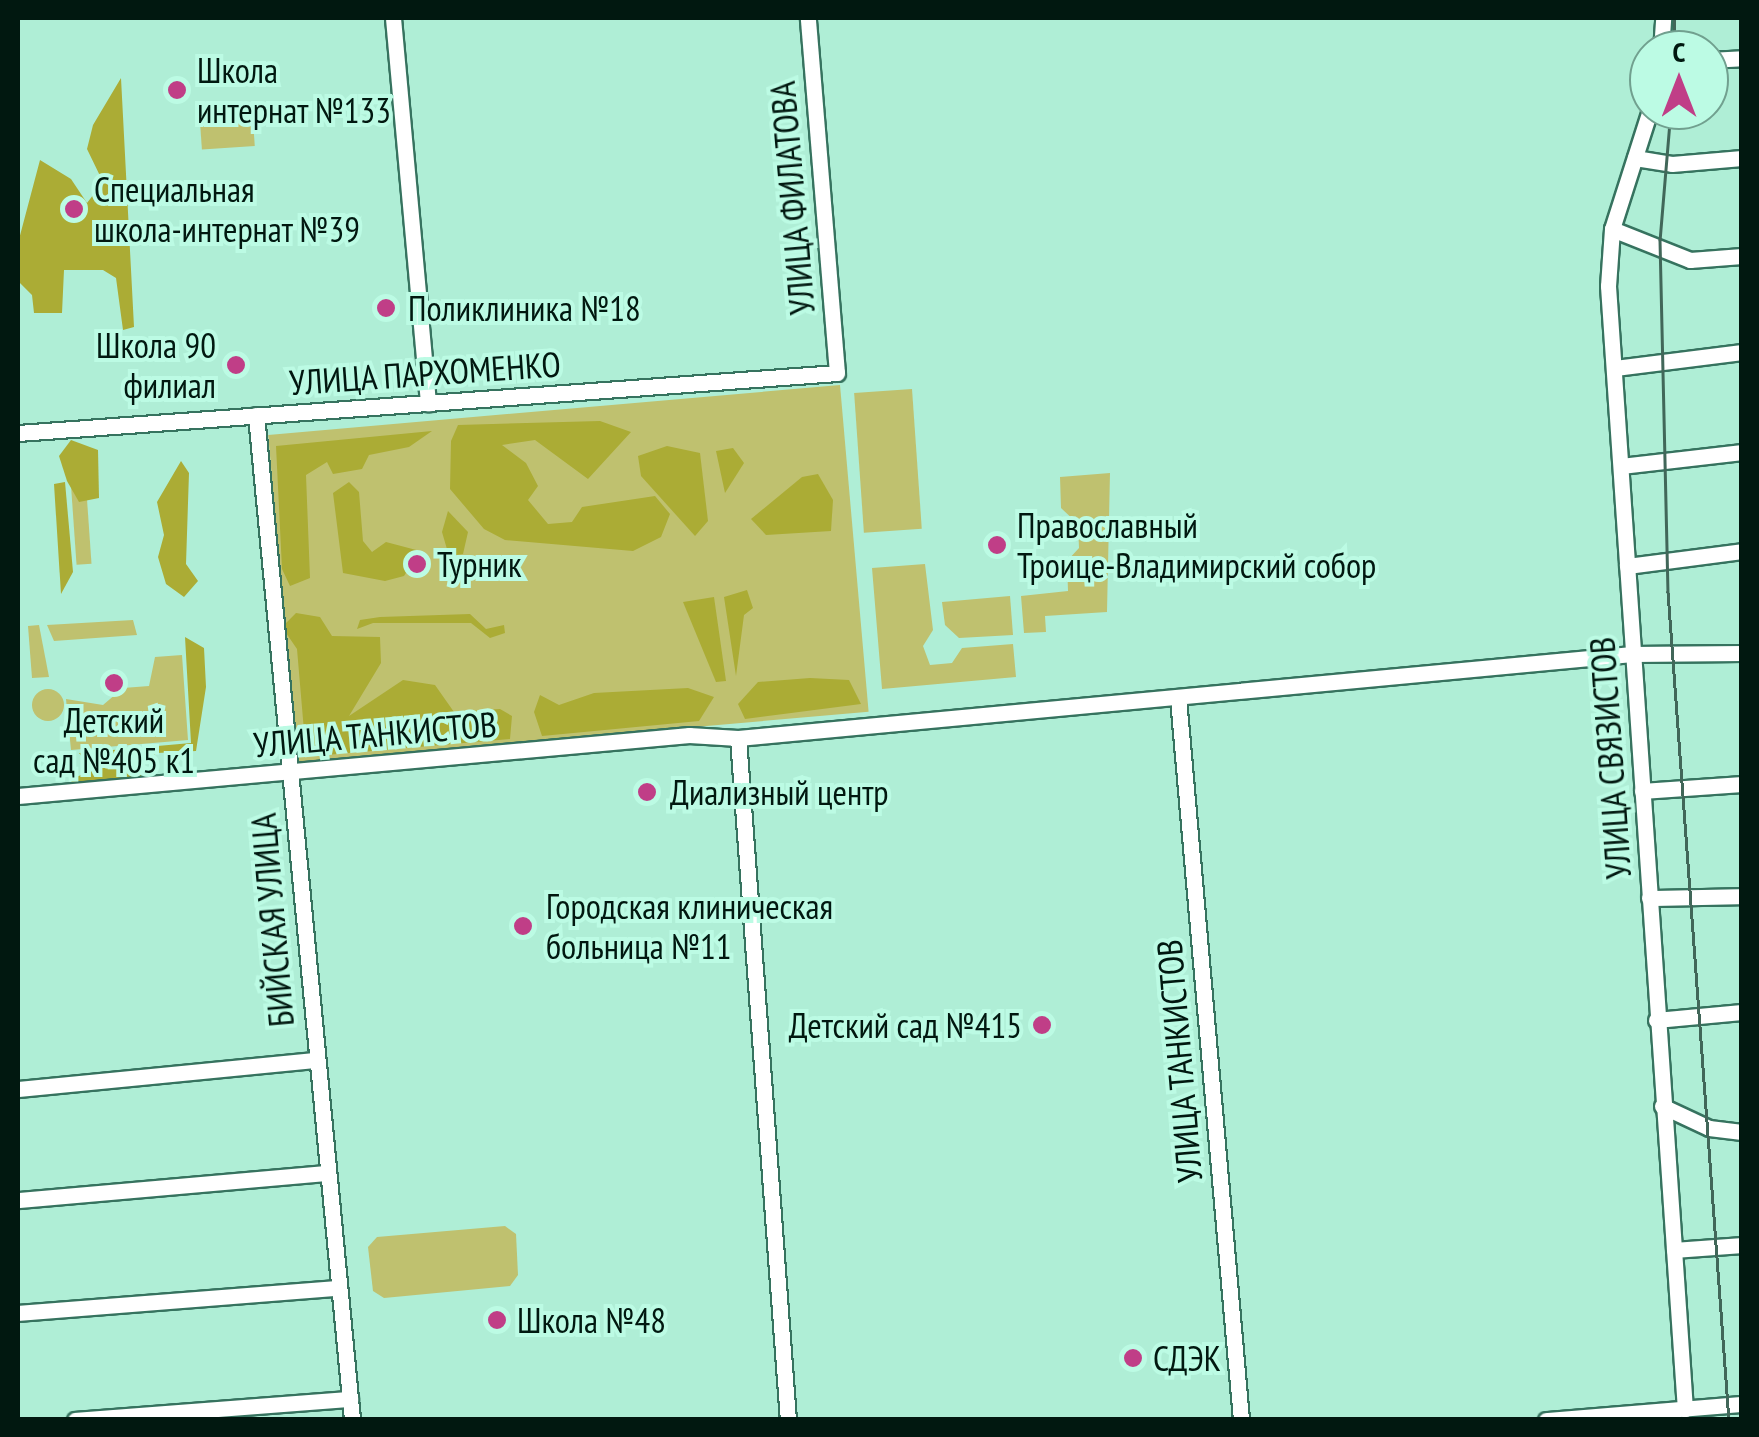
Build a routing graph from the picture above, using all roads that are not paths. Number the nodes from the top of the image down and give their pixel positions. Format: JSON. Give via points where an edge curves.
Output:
{"nodes":[{"id":1,"x":393,"y":18,"type":"edge"},
{"id":2,"x":808,"y":18,"type":"edge"},
{"id":3,"x":1644,"y":130,"type":"edge"},
{"id":4,"x":1635,"y":158,"type":"junction"},
{"id":5,"x":1742,"y":158,"type":"edge"},
{"id":6,"x":1612,"y":228,"type":"junction"},
{"id":7,"x":1742,"y":256,"type":"edge"},
{"id":8,"x":1742,"y":352,"type":"edge"},
{"id":9,"x":1615,"y":368,"type":"junction"},
{"id":10,"x":837,"y":373,"type":"joint"},
{"id":11,"x":428,"y":403,"type":"junction"},
{"id":12,"x":256,"y":415,"type":"junction"},
{"id":13,"x":18,"y":433,"type":"edge"},
{"id":14,"x":1742,"y":452,"type":"edge"},
{"id":15,"x":1622,"y":466,"type":"junction"},
{"id":16,"x":1742,"y":551,"type":"edge"},
{"id":17,"x":1627,"y":566,"type":"junction"},
{"id":18,"x":1742,"y":653,"type":"edge"},
{"id":19,"x":1632,"y":654,"type":"junction"},
{"id":20,"x":1178,"y":698,"type":"junction"},
{"id":21,"x":738,"y":738,"type":"junction"},
{"id":22,"x":288,"y":773,"type":"junction"},
{"id":23,"x":1742,"y":784,"type":"edge"},
{"id":24,"x":1642,"y":791,"type":"junction"},
{"id":25,"x":18,"y":796,"type":"edge"},
{"id":26,"x":1742,"y":896,"type":"edge"},
{"id":27,"x":1650,"y":898,"type":"junction"},
{"id":28,"x":1742,"y":1012,"type":"edge"},
{"id":29,"x":1656,"y":1020,"type":"junction"},
{"id":30,"x":316,"y":1060,"type":"junction"},
{"id":31,"x":18,"y":1089,"type":"edge"},
{"id":32,"x":1662,"y":1106,"type":"junction"},
{"id":33,"x":1742,"y":1132,"type":"edge"},
{"id":34,"x":327,"y":1173,"type":"junction"},
{"id":35,"x":18,"y":1200,"type":"edge"},
{"id":36,"x":1742,"y":1245,"type":"edge"},
{"id":37,"x":1674,"y":1250,"type":"junction"},
{"id":38,"x":339,"y":1288,"type":"junction"},
{"id":39,"x":18,"y":1313,"type":"edge"},
{"id":40,"x":350,"y":1399,"type":"junction"},
{"id":41,"x":1742,"y":1404,"type":"edge"},
{"id":42,"x":1696,"y":1412,"type":"edge"},
{"id":43,"x":75,"y":1420,"type":"edge"},
{"id":44,"x":352,"y":1420,"type":"edge"},
{"id":45,"x":788,"y":1420,"type":"edge"},
{"id":46,"x":1241,"y":1420,"type":"edge"},
{"id":47,"x":1546,"y":1420,"type":"edge"}],
"edges":[{"from":1,"to":11,"type":"street"},
{"from":2,"to":10,"type":"street","name":"УЛИЦА ФИЛАТОВА"},
{"from":3,"to":4,"type":"street","name":"УЛИЦА СВЯЗИСТОВ"},
{"from":4,"to":5,"type":"street","via":[[1672,164]]},
{"from":4,"to":6,"type":"street","name":"УЛИЦА СВЯЗИСТОВ"},
{"from":6,"to":7,"type":"street","via":[[1690,260]]},
{"from":6,"to":9,"type":"street","name":"УЛИЦА СВЯЗИСТОВ","via":[[1608,286]]},
{"from":8,"to":9,"type":"street"},
{"from":9,"to":15,"type":"street","name":"УЛИЦА СВЯЗИСТОВ"},
{"from":10,"to":11,"type":"street","name":"УЛИЦА ПАРХОМЕНКО"},
{"from":11,"to":12,"type":"street","name":"УЛИЦА ПАРХОМЕНКО"},
{"from":12,"to":13,"type":"street","name":"УЛИЦА ПАРХОМЕНКО"},
{"from":12,"to":22,"type":"street","name":"БИЙСКАЯ УЛИЦА"},
{"from":14,"to":15,"type":"street"},
{"from":15,"to":17,"type":"street","name":"УЛИЦА СВЯЗИСТОВ"},
{"from":16,"to":17,"type":"street"},
{"from":17,"to":19,"type":"street","name":"УЛИЦА СВЯЗИСТОВ"},
{"from":18,"to":19,"type":"street","name":"УЛИЦА ТАНКИСТОВ"},
{"from":19,"to":20,"type":"street","name":"УЛИЦА ТАНКИСТОВ"},
{"from":19,"to":24,"type":"street","name":"УЛИЦА СВЯЗИСТОВ"},
{"from":20,"to":21,"type":"street","name":"УЛИЦА ТАНКИСТОВ"},
{"from":20,"to":46,"type":"street","name":"УЛИЦА ТАНКИСТОВ"},
{"from":21,"to":22,"type":"street","name":"УЛИЦА ТАНКИСТОВ","via":[[689,734]]},
{"from":21,"to":45,"type":"street"},
{"from":22,"to":25,"type":"street","name":"УЛИЦА ТАНКИСТОВ"},
{"from":22,"to":30,"type":"street","name":"БИЙСКАЯ УЛИЦА"},
{"from":23,"to":24,"type":"street"},
{"from":24,"to":27,"type":"street","name":"УЛИЦА СВЯЗИСТОВ"},
{"from":26,"to":27,"type":"street"},
{"from":27,"to":29,"type":"street","name":"УЛИЦА СВЯЗИСТОВ"},
{"from":28,"to":29,"type":"street"},
{"from":29,"to":32,"type":"street","name":"УЛИЦА СВЯЗИСТОВ"},
{"from":30,"to":31,"type":"street"},
{"from":30,"to":34,"type":"street","name":"БИЙСКАЯ УЛИЦА"},
{"from":32,"to":33,"type":"street","via":[[1709,1128]]},
{"from":32,"to":37,"type":"street","name":"УЛИЦА СВЯЗИСТОВ"},
{"from":34,"to":35,"type":"street"},
{"from":34,"to":38,"type":"street","name":"БИЙСКАЯ УЛИЦА"},
{"from":36,"to":37,"type":"street"},
{"from":37,"to":42,"type":"street","name":"УЛИЦА СВЯЗИСТОВ"},
{"from":38,"to":39,"type":"street"},
{"from":38,"to":40,"type":"street","name":"БИЙСКАЯ УЛИЦА"},
{"from":40,"to":43,"type":"street"},
{"from":40,"to":44,"type":"street","name":"БИЙСКАЯ УЛИЦА"},
{"from":41,"to":42,"type":"street"},
{"from":42,"to":47,"type":"street"}]}
